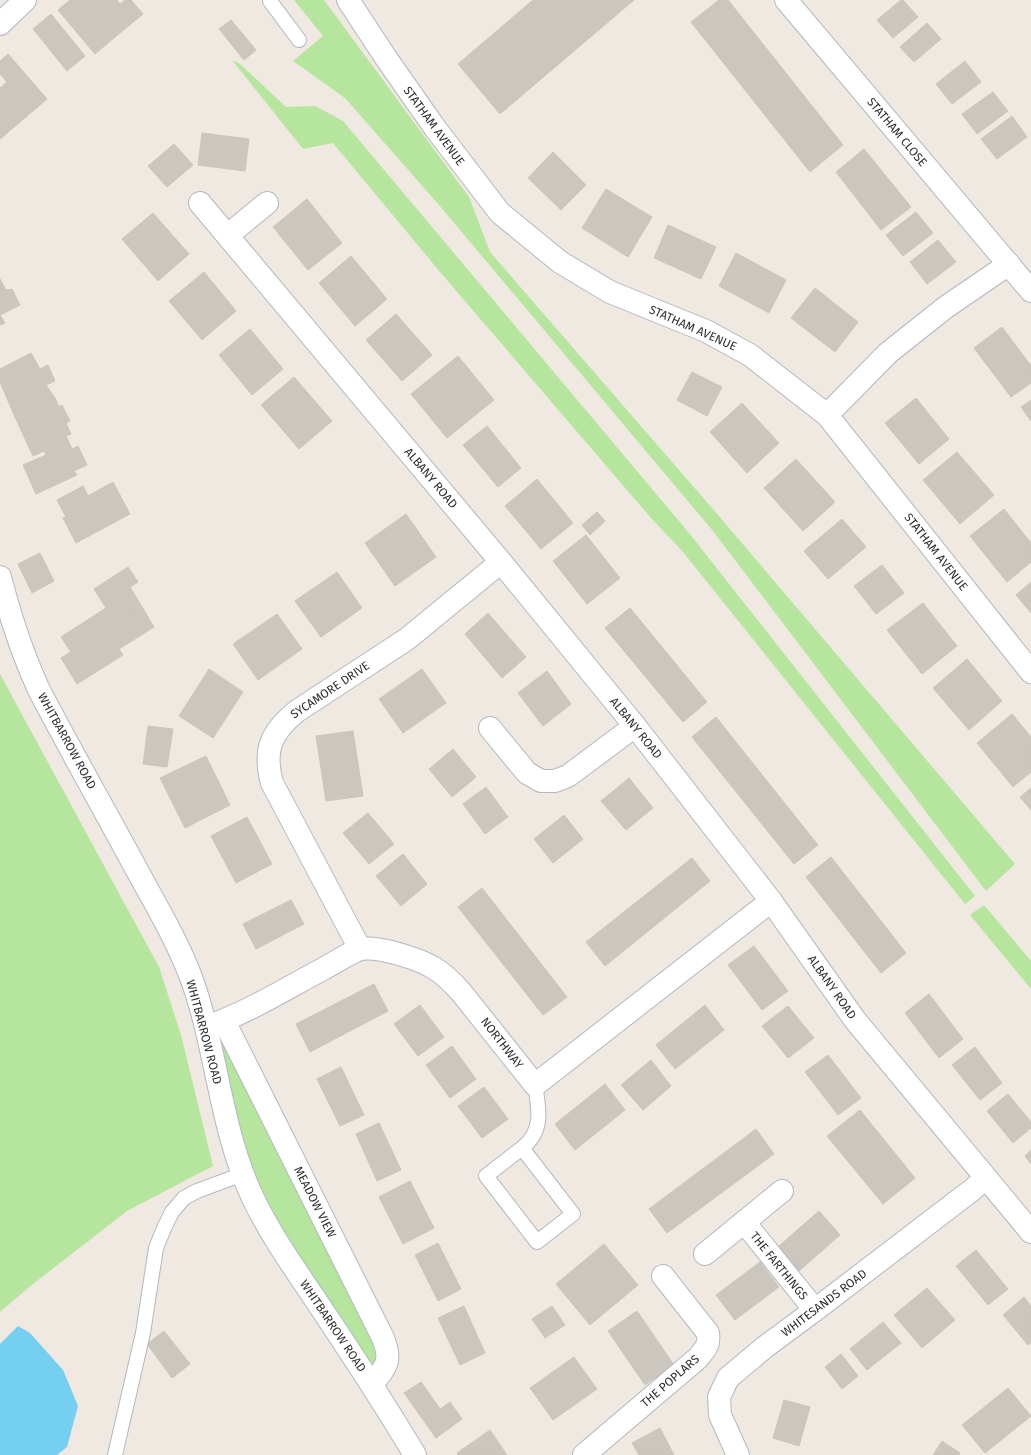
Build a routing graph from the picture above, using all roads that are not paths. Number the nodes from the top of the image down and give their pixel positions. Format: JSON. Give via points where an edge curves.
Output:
{"nodes":[{"id":1,"x":25,"y":0,"type":"edge"},
{"id":2,"x":271,"y":0,"type":"edge"},
{"id":3,"x":348,"y":0,"type":"edge"},
{"id":4,"x":786,"y":0,"type":"edge"},
{"id":5,"x":0,"y":24,"type":"edge"},
{"id":6,"x":300,"y":40,"type":"dead end"},
{"id":7,"x":200,"y":203,"type":"dead end"},
{"id":8,"x":267,"y":204,"type":"dead end"},
{"id":9,"x":228,"y":235,"type":"junction"},
{"id":10,"x":1009,"y":264,"type":"junction"},
{"id":11,"x":1031,"y":291,"type":"edge"},
{"id":12,"x":828,"y":415,"type":"junction"},
{"id":13,"x":501,"y":562,"type":"junction"},
{"id":14,"x":0,"y":577,"type":"edge"},
{"id":15,"x":1031,"y":672,"type":"edge"},
{"id":16,"x":635,"y":726,"type":"junction"},
{"id":17,"x":490,"y":728,"type":"dead end"},
{"id":18,"x":771,"y":901,"type":"junction"},
{"id":19,"x":360,"y":949,"type":"junction"},
{"id":20,"x":215,"y":1024,"type":"junction"},
{"id":21,"x":535,"y":1085,"type":"junction"},
{"id":22,"x":522,"y":1148,"type":"junction"},
{"id":23,"x":243,"y":1174,"type":"junction"},
{"id":24,"x":986,"y":1178,"type":"junction"},
{"id":25,"x":782,"y":1191,"type":"dead end"},
{"id":26,"x":744,"y":1222,"type":"junction"},
{"id":27,"x":1031,"y":1232,"type":"edge"},
{"id":28,"x":705,"y":1254,"type":"dead end"},
{"id":29,"x":663,"y":1276,"type":"dead end"},
{"id":30,"x":814,"y":1310,"type":"junction"},
{"id":31,"x":372,"y":1384,"type":"junction"},
{"id":32,"x":115,"y":1455,"type":"edge"},
{"id":33,"x":415,"y":1455,"type":"edge"},
{"id":34,"x":584,"y":1455,"type":"edge"},
{"id":35,"x":738,"y":1455,"type":"edge"}],
"edges":[{"from":1,"to":5,"type":"street"},
{"from":2,"to":6,"type":"lane"},
{"from":3,"to":12,"type":"street","name":"STATHAM AVENUE","via":[[435,128],[500,213],[560,262],[610,292],[706,331],[750,355]]},
{"from":4,"to":10,"type":"street","name":"STATHAM CLOSE"},
{"from":7,"to":9,"type":"street","name":"ALBANY ROAD"},
{"from":8,"to":9,"type":"street"},
{"from":9,"to":13,"type":"street","name":"ALBANY ROAD"},
{"from":10,"to":11,"type":"street","name":"STATHAM CLOSE"},
{"from":10,"to":12,"type":"street","via":[[946,307],[888,354]]},
{"from":12,"to":15,"type":"street","name":"STATHAM AVENUE"},
{"from":13,"to":16,"type":"street","name":"ALBANY ROAD"},
{"from":13,"to":19,"type":"street","name":"SYCAMORE DRIVE","via":[[407,639],[297,711],[277,730],[272,743],[268,757],[272,783]]},
{"from":14,"to":20,"type":"street","name":"WHITBARROW ROAD","via":[[17,636],[39,690],[177,946]]},
{"from":16,"to":17,"type":"street","via":[[568,776],[555,781],[541,781],[527,773]]},
{"from":16,"to":18,"type":"street","name":"ALBANY ROAD"},
{"from":18,"to":21,"type":"street"},
{"from":18,"to":24,"type":"street","name":"ALBANY ROAD","via":[[855,1020]]},
{"from":19,"to":20,"type":"street"},
{"from":19,"to":21,"type":"street","name":"NORTHWAY","via":[[383,950],[416,959],[448,978]]},
{"from":20,"to":23,"type":"street","name":"WHITBARROW ROAD","via":[[224,1112]]},
{"from":20,"to":31,"type":"street","name":"MEADOW VIEW","via":[[383,1338],[388,1350],[388,1360]]},
{"from":21,"to":22,"type":"lane","via":[[538,1103],[537,1128],[534,1136]]},
{"from":22,"to":22,"type":"lane","via":[[574,1214],[537,1242],[486,1176]]},
{"from":23,"to":31,"type":"street","name":"WHITBARROW ROAD","via":[[264,1220],[280,1247]]},
{"from":23,"to":32,"type":"lane","via":[[184,1198],[168,1219],[156,1248],[143,1333]]},
{"from":24,"to":27,"type":"street","name":"ALBANY ROAD"},
{"from":24,"to":30,"type":"street","name":"WHITESANDS ROAD"},
{"from":25,"to":26,"type":"street","name":"THE FARTHINGS"},
{"from":26,"to":28,"type":"street","name":"THE FARTHINGS"},
{"from":26,"to":30,"type":"street","name":"THE FARTHINGS"},
{"from":29,"to":34,"type":"street","name":"THE POPLARS","via":[[708,1333],[707,1346],[698,1358]]},
{"from":30,"to":35,"type":"street","name":"WHITESANDS ROAD","via":[[728,1378],[719,1397],[720,1416]]},
{"from":31,"to":33,"type":"street","name":"WHITBARROW ROAD"}]}
